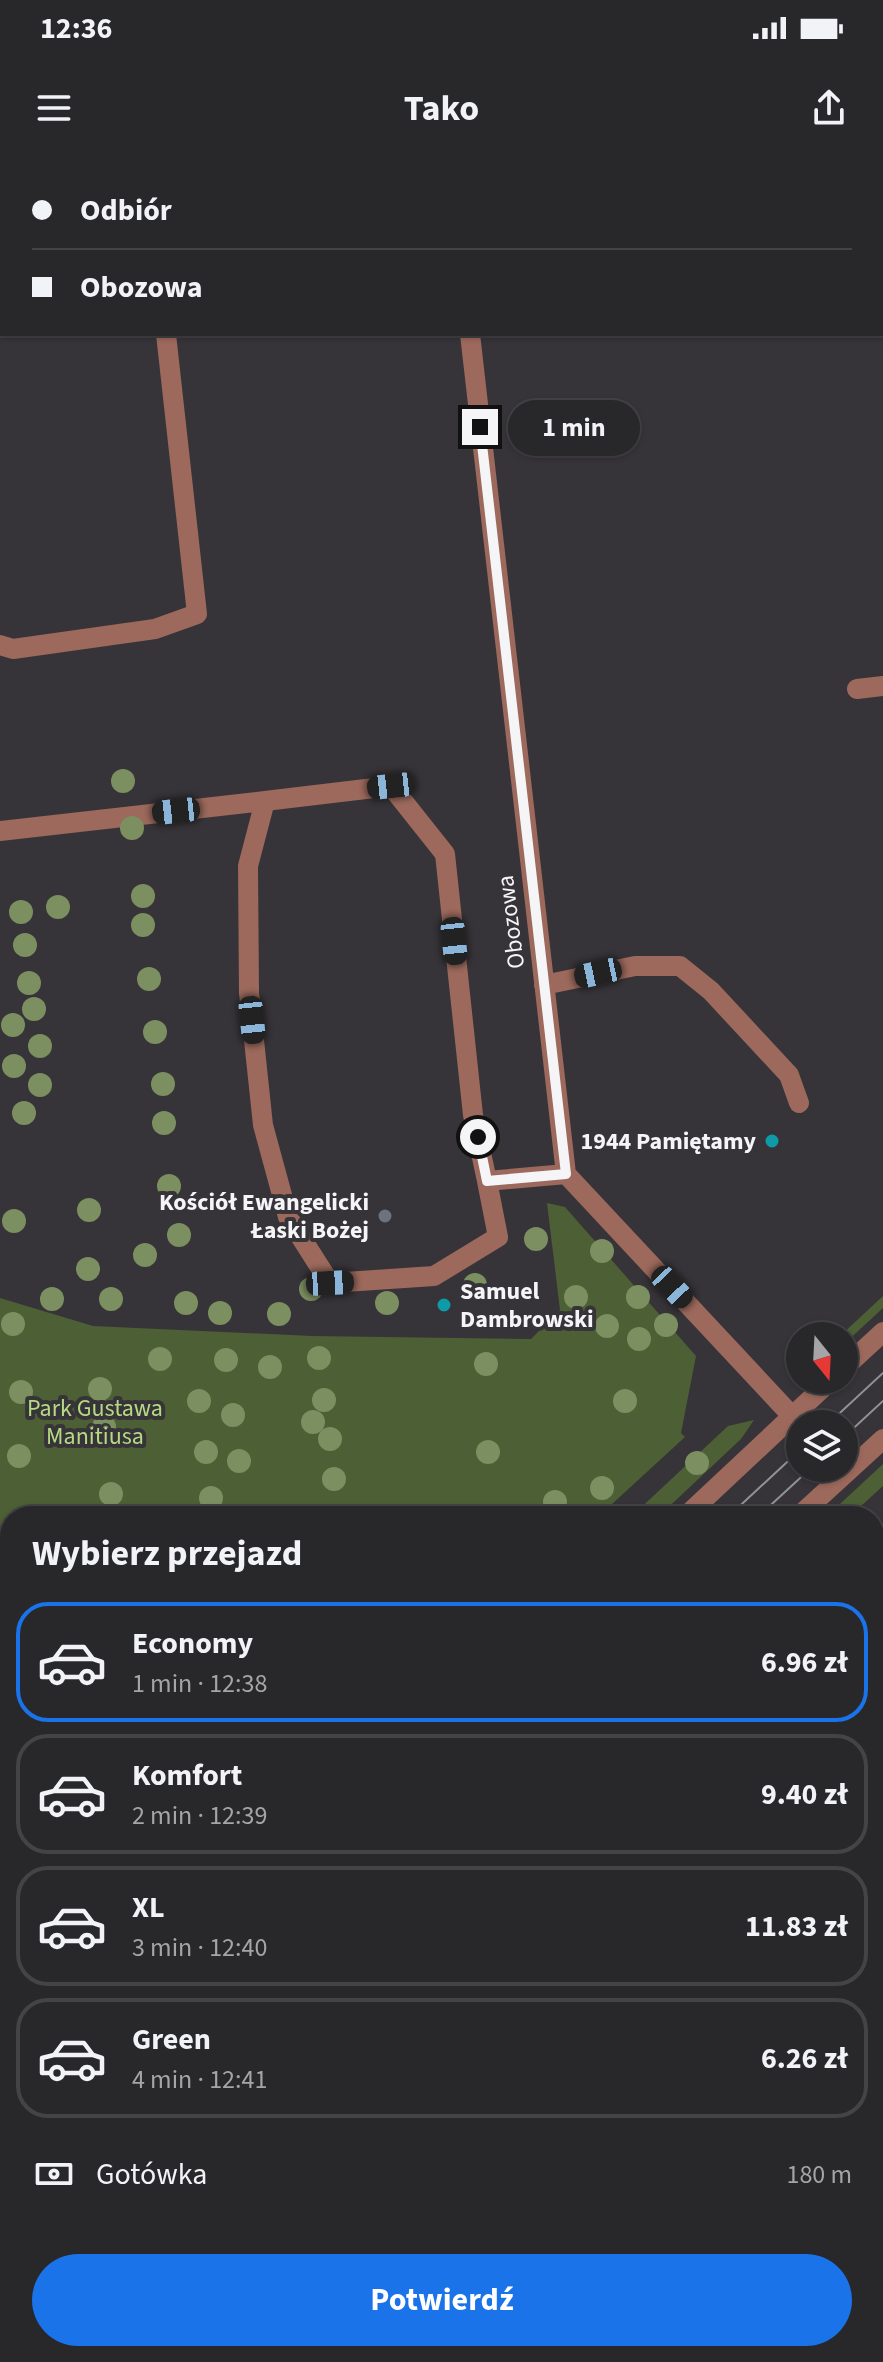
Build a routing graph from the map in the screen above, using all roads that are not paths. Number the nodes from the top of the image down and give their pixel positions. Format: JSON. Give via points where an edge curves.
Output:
{"nodes":[{"id":1,"x":166,"y":336,"type":"edge"},
{"id":2,"x":470,"y":336,"type":"edge"},
{"id":3,"x":0,"y":645,"type":"edge"},
{"id":4,"x":883,"y":686,"type":"edge"},
{"id":5,"x":857,"y":689,"type":"dead end"},
{"id":6,"x":265,"y":801,"type":"junction"},
{"id":7,"x":0,"y":831,"type":"edge"},
{"id":8,"x":544,"y":985,"type":"junction"},
{"id":9,"x":799,"y":1103,"type":"dead end"},
{"id":10,"x":566,"y":1174,"type":"junction"},
{"id":11,"x":487,"y":1181,"type":"junction"},
{"id":12,"x":883,"y":1332,"type":"edge"},
{"id":13,"x":858,"y":1355,"type":"edge"},
{"id":14,"x":817,"y":1394,"type":"edge"},
{"id":15,"x":786,"y":1410,"type":"edge"},
{"id":16,"x":800,"y":1410,"type":"edge"},
{"id":17,"x":786,"y":1423,"type":"edge"},
{"id":18,"x":883,"y":1439,"type":"edge"},
{"id":19,"x":697,"y":1506,"type":"edge"},
{"id":20,"x":810,"y":1506,"type":"edge"}],
"edges":[{"from":1,"to":3,"type":"street","via":[[197,614],[155,629],[13,649]]},
{"from":2,"to":8,"type":"street","name":"Obozowa"},
{"from":4,"to":5,"type":"street"},
{"from":6,"to":7,"type":"street"},
{"from":6,"to":11,"type":"street","via":[[391,786],[445,854],[473,1115]]},
{"from":6,"to":11,"type":"street","via":[[248,866],[249,993],[263,1125],[288,1217],[330,1283],[434,1276],[498,1237]]},
{"from":8,"to":9,"type":"street","via":[[635,966],[680,966],[711,991],[789,1075]]},
{"from":8,"to":10,"type":"street","name":"Obozowa"},
{"from":10,"to":11,"type":"street"},
{"from":10,"to":15,"type":"street"},
{"from":12,"to":13,"type":"street"},
{"from":14,"to":16,"type":"street"},
{"from":17,"to":19,"type":"street"},
{"from":18,"to":20,"type":"street"}]}
